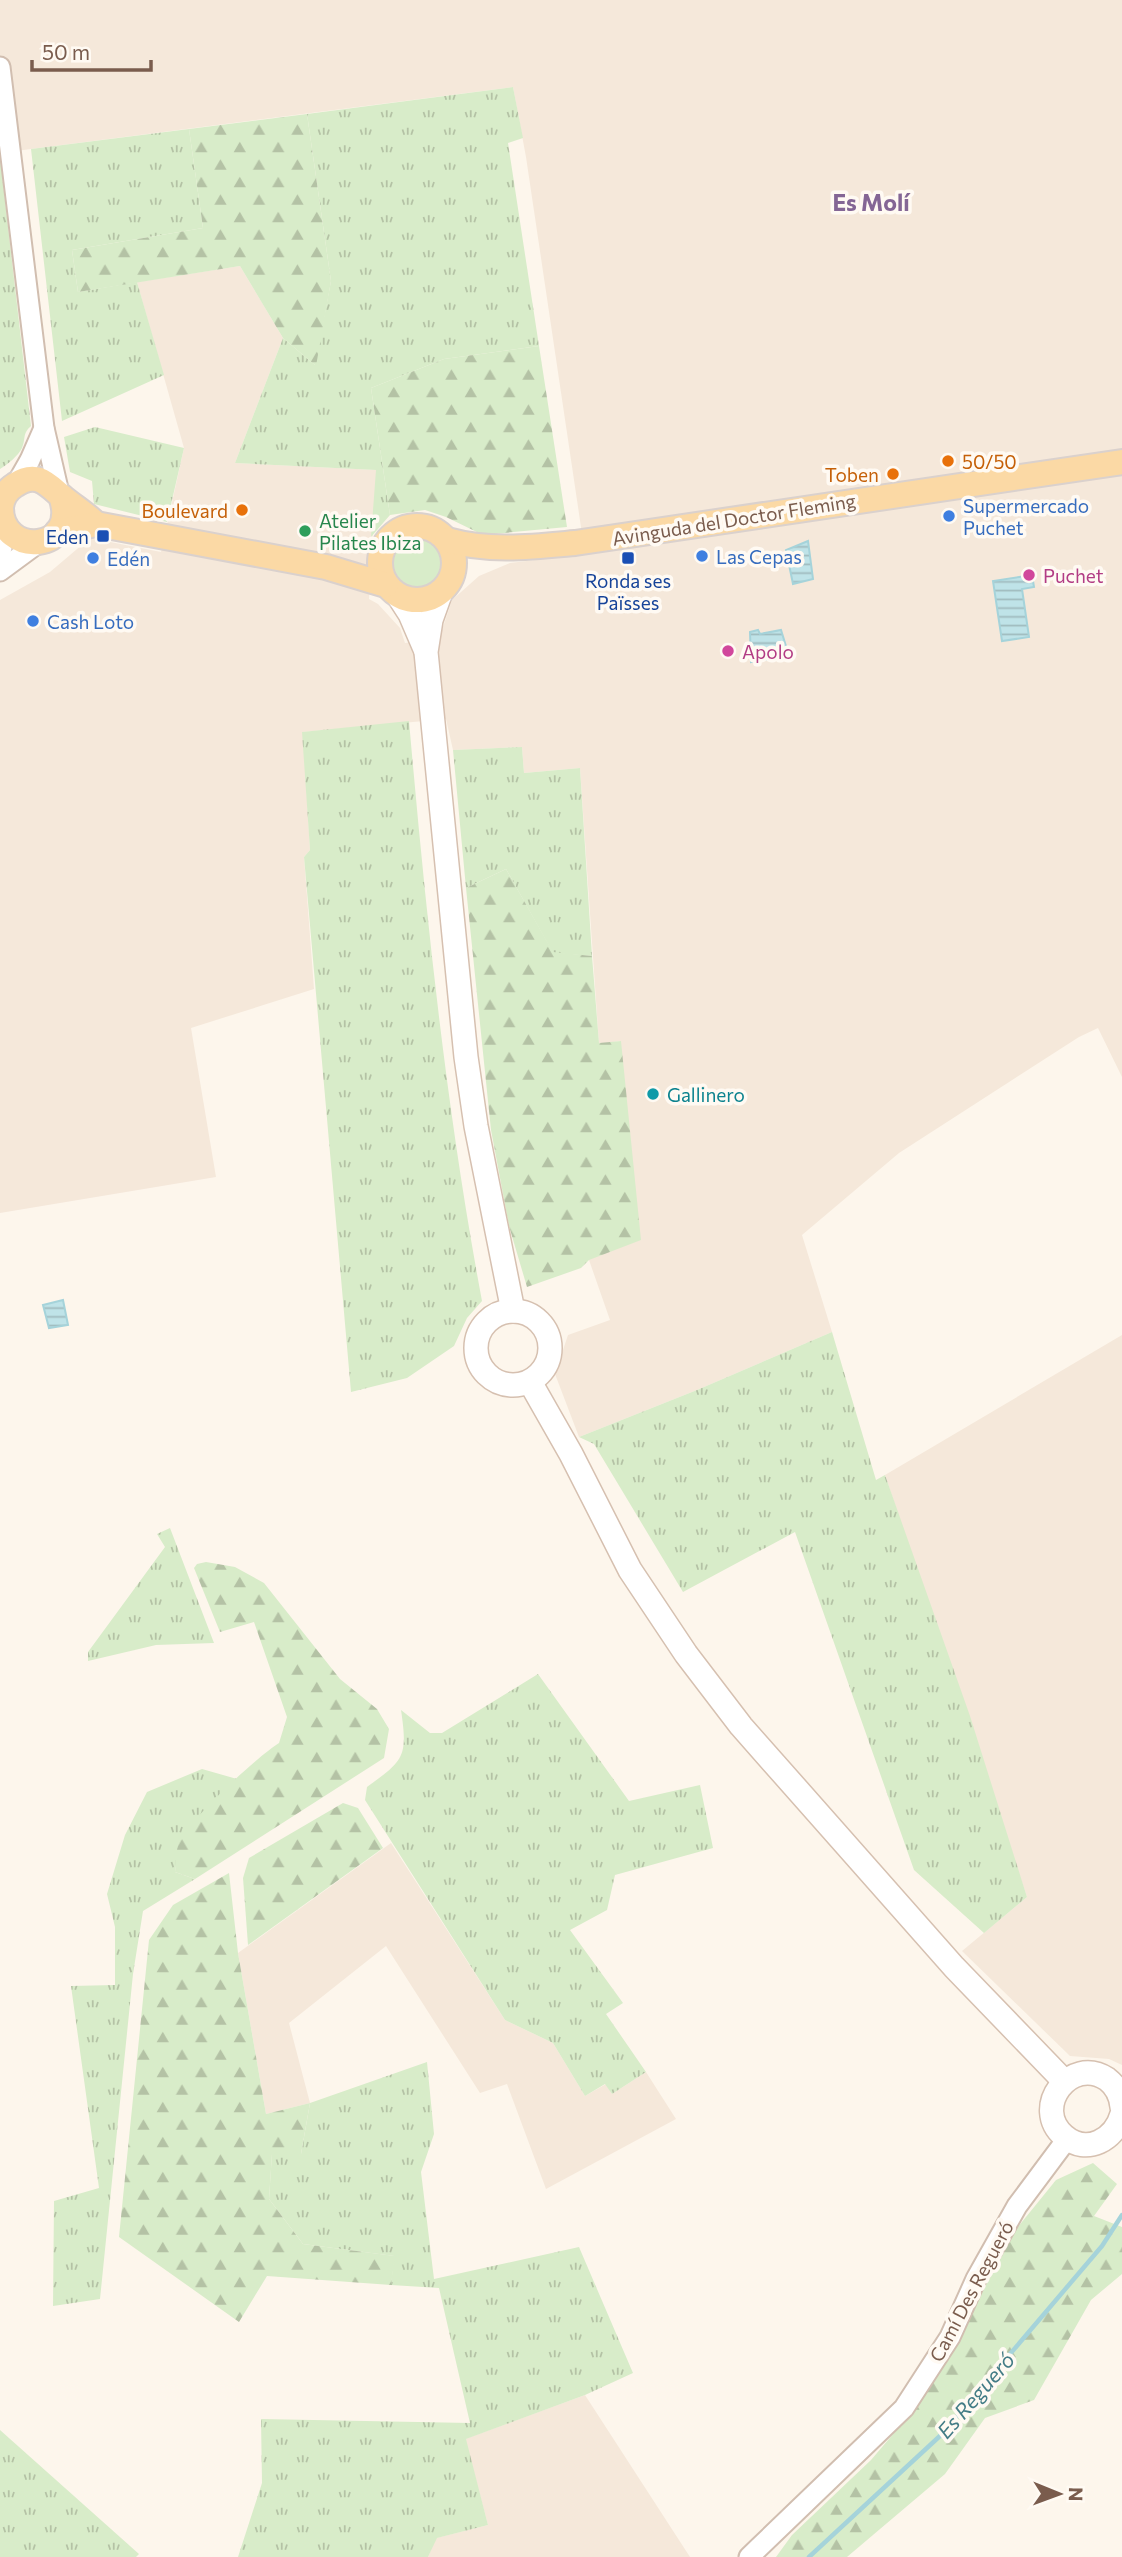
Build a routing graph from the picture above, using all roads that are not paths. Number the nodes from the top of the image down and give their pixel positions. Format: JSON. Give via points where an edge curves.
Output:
{"nodes":[{"id":1,"x":0,"y":67,"type":"edge"},
{"id":2,"x":44,"y":428,"type":"junction"},
{"id":3,"x":1122,"y":462,"type":"edge"},
{"id":4,"x":9,"y":487,"type":"edge"},
{"id":5,"x":60,"y":494,"type":"junction"},
{"id":6,"x":3,"y":524,"type":"edge"},
{"id":7,"x":96,"y":524,"type":"junction"},
{"id":8,"x":47,"y":537,"type":"junction"},
{"id":9,"x":447,"y":540,"type":"junction"},
{"id":10,"x":385,"y":542,"type":"junction"},
{"id":11,"x":511,"y":549,"type":"junction"},
{"id":12,"x":0,"y":559,"type":"edge"},
{"id":13,"x":326,"y":567,"type":"junction"},
{"id":14,"x":0,"y":571,"type":"edge"},
{"id":15,"x":444,"y":588,"type":"junction"},
{"id":16,"x":393,"y":591,"type":"junction"},
{"id":17,"x":426,"y":652,"type":"junction"},
{"id":18,"x":513,"y":1311,"type":"junction"},
{"id":19,"x":530,"y":1381,"type":"junction"},
{"id":20,"x":1063,"y":2081,"type":"junction"},
{"id":21,"x":1122,"y":2106,"type":"edge"},
{"id":22,"x":1119,"y":2130,"type":"edge"},
{"id":23,"x":1067,"y":2139,"type":"junction"},
{"id":24,"x":749,"y":2557,"type":"edge"}],
"edges":[{"from":1,"to":2,"type":"street"},
{"from":2,"to":4,"type":"street","via":[[30,460]]},
{"from":2,"to":5,"type":"street"},
{"from":3,"to":11,"type":"main road","name":"Avinguda del Doctor Fleming"},
{"from":4,"to":5,"type":"main road","via":[[35,479]]},
{"from":4,"to":6,"type":"main road","via":[[1,505]]},
{"from":5,"to":7,"type":"main road"},
{"from":5,"to":8,"type":"main road","via":[[64,514]]},
{"from":6,"to":8,"type":"main road","via":[[16,538],[30,543]]},
{"from":6,"to":12,"type":"street"},
{"from":7,"to":8,"type":"main road"},
{"from":7,"to":13,"type":"main road"},
{"from":8,"to":14,"type":"street"},
{"from":9,"to":10,"type":"main road","via":[[428,527],[415,525],[402,528]]},
{"from":9,"to":11,"type":"main road","name":"Avinguda del Doctor Fleming"},
{"from":9,"to":15,"type":"main road","via":[[454,564]]},
{"from":10,"to":13,"type":"main road","via":[[362,556]]},
{"from":10,"to":16,"type":"main road","via":[[379,562],[381,575]]},
{"from":11,"to":15,"type":"main road","name":"Avinguda del Doctor Fleming","via":[[470,567]]},
{"from":13,"to":16,"type":"main road"},
{"from":15,"to":16,"type":"main road","via":[[420,601]]},
{"from":15,"to":17,"type":"main road","via":[[431,620]]},
{"from":16,"to":17,"type":"main road","via":[[410,614]]},
{"from":17,"to":18,"type":"main road","via":[[468,1071]]},
{"from":18,"to":19,"type":"main road","via":[[535,1318],[548,1337],[548,1359]]},
{"from":18,"to":19,"type":"main road","via":[[485,1324],[476,1353],[484,1372],[498,1383]]},
{"from":19,"to":20,"type":"main road","via":[[630,1570],[686,1654],[741,1726],[944,1956]]},
{"from":20,"to":21,"type":"main road","via":[[1082,2073],[1102,2076],[1118,2091]]},
{"from":20,"to":23,"type":"main road","via":[[1051,2111],[1053,2122]]},
{"from":22,"to":23,"type":"main road","via":[[1086,2145]]},
{"from":23,"to":24,"type":"street","name":"Camí Des Regueró","via":[[1017,2206],[950,2337],[904,2408]]}]}
